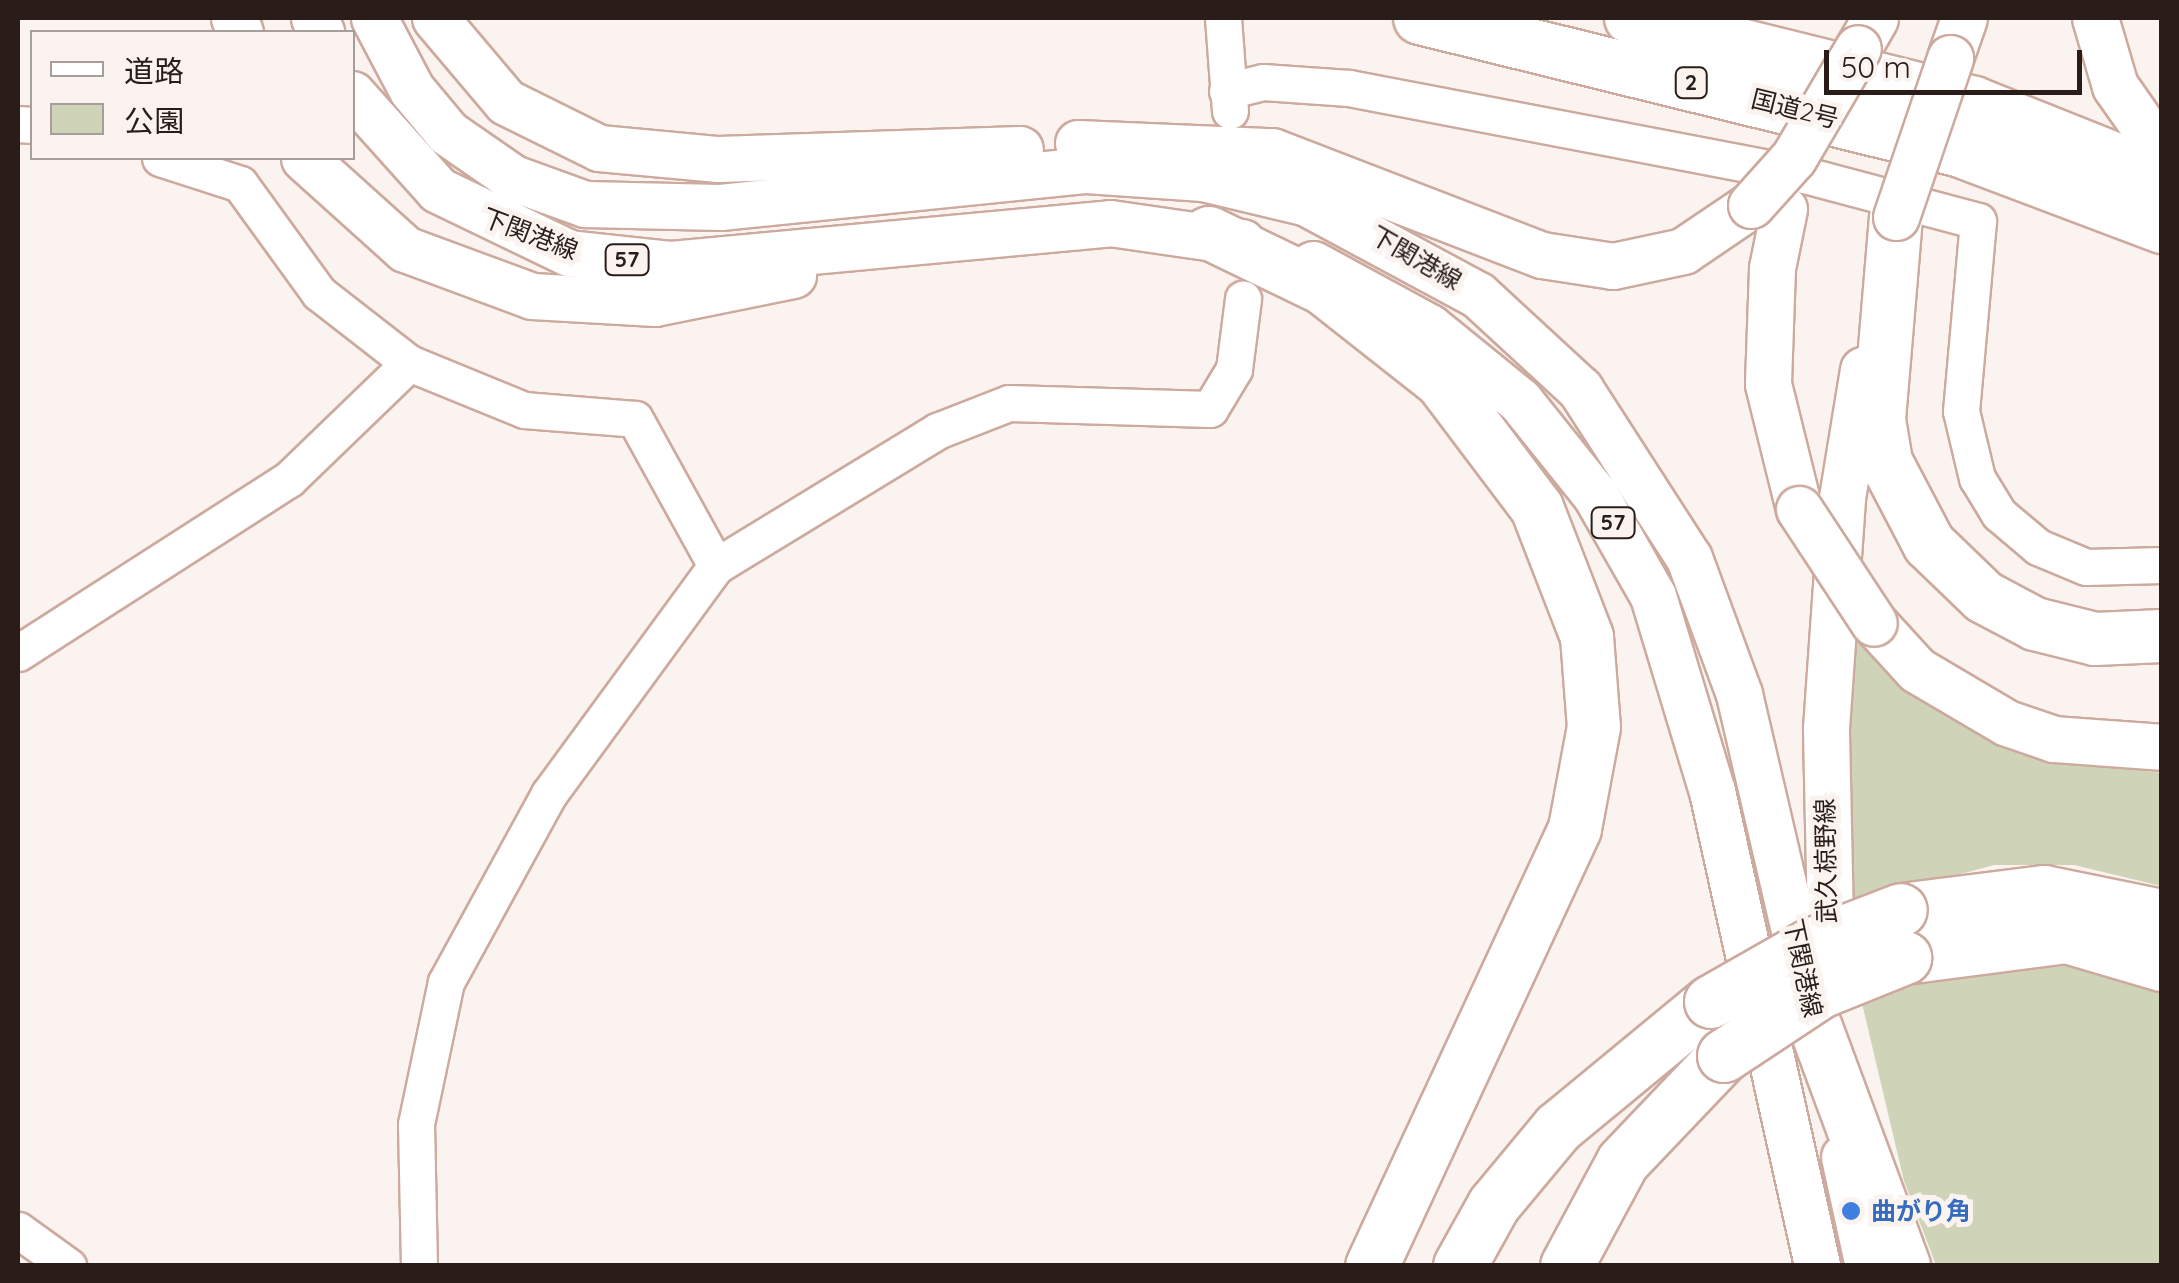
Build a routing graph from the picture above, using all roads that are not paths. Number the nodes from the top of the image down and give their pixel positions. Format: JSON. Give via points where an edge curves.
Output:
{"nodes":[{"id":1,"x":374,"y":18,"type":"edge"},
{"id":2,"x":435,"y":18,"type":"edge"},
{"id":3,"x":1223,"y":18,"type":"edge"},
{"id":4,"x":1420,"y":18,"type":"edge"},
{"id":5,"x":1631,"y":18,"type":"edge"},
{"id":6,"x":2094,"y":18,"type":"edge"},
{"id":7,"x":1866,"y":33,"type":"edge"},
{"id":8,"x":1957,"y":38,"type":"edge"},
{"id":9,"x":355,"y":99,"type":"edge"},
{"id":10,"x":1033,"y":149,"type":"junction"},
{"id":11,"x":2162,"y":153,"type":"edge"},
{"id":12,"x":166,"y":160,"type":"edge"},
{"id":13,"x":306,"y":160,"type":"edge"},
{"id":14,"x":1203,"y":178,"type":"junction"},
{"id":15,"x":2040,"y":178,"type":"junction"},
{"id":16,"x":2162,"y":178,"type":"edge"},
{"id":17,"x":872,"y":190,"type":"junction"},
{"id":18,"x":1768,"y":207,"type":"junction"},
{"id":19,"x":1896,"y":217,"type":"junction"},
{"id":20,"x":2162,"y":226,"type":"edge"},
{"id":21,"x":950,"y":232,"type":"junction"},
{"id":22,"x":1209,"y":233,"type":"junction"},
{"id":23,"x":2162,"y":250,"type":"edge"},
{"id":24,"x":1243,"y":299,"type":"dead end"},
{"id":25,"x":408,"y":363,"type":"junction"},
{"id":26,"x":2162,"y":565,"type":"edge"},
{"id":27,"x":716,"y":566,"type":"junction"},
{"id":28,"x":2162,"y":636,"type":"edge"},
{"id":29,"x":18,"y":654,"type":"edge"},
{"id":30,"x":2162,"y":747,"type":"edge"},
{"id":31,"x":2162,"y":916,"type":"edge"},
{"id":32,"x":1903,"y":934,"type":"junction"},
{"id":33,"x":2162,"y":965,"type":"edge"},
{"id":34,"x":1816,"y":1028,"type":"junction"},
{"id":35,"x":1868,"y":1169,"type":"junction"},
{"id":36,"x":18,"y":1230,"type":"edge"},
{"id":37,"x":68,"y":1266,"type":"edge"},
{"id":38,"x":419,"y":1266,"type":"edge"},
{"id":39,"x":1372,"y":1266,"type":"edge"},
{"id":40,"x":1460,"y":1266,"type":"edge"},
{"id":41,"x":1567,"y":1266,"type":"edge"},
{"id":42,"x":1817,"y":1266,"type":"edge"},
{"id":43,"x":1868,"y":1266,"type":"edge"},
{"id":44,"x":1878,"y":1266,"type":"edge"},
{"id":45,"x":1904,"y":1266,"type":"edge"}],
"edges":[{"from":1,"to":17,"type":"main road","name":"下関港線","number":"57","via":[[412,90],[480,158],[585,204],[669,210]]},
{"from":2,"to":10,"type":"main road","via":[[478,75],[531,121],[617,152]]},
{"from":3,"to":26,"type":"street","via":[[1227,92],[1263,82],[1349,88],[1805,175],[1978,222],[1961,411],[1977,478],[1998,514],[2038,547],[2086,567]]},
{"from":4,"to":15,"type":"highway","name":"国道2号","number":"2"},
{"from":5,"to":16,"type":"highway","name":"国道2号","number":"2","via":[[1974,102]]},
{"from":6,"to":11,"type":"main road","via":[[2115,86]]},
{"from":7,"to":18,"type":"main road","bridge":true},
{"from":8,"to":19,"type":"main road","name":"武久椋野線","bridge":true},
{"from":9,"to":21,"type":"main road","name":"下関港線","number":"57","via":[[438,190],[569,253],[671,264]]},
{"from":10,"to":14,"type":"main road"},
{"from":10,"to":17,"type":"main road"},
{"from":10,"to":18,"type":"main road","via":[[1164,140],[1272,151],[1374,182],[1542,254],[1613,266],[1683,251]]},
{"from":12,"to":25,"type":"street","via":[[240,184],[319,293]]},
{"from":13,"to":21,"type":"main road","via":[[405,249],[478,281],[580,306],[744,288]]},
{"from":14,"to":17,"type":"main road","name":"下関港線","number":"57","via":[[1086,170]]},
{"from":14,"to":34,"type":"main road","name":"下関港線","number":"57","via":[[1307,203],[1420,258],[1532,340],[1622,445],[1668,516],[1716,625]]},
{"from":15,"to":20,"type":"highway","name":"国道2号","number":"2"},
{"from":15,"to":23,"type":"highway"},
{"from":18,"to":30,"type":"main road","bridge":true,"via":[[1768,384],[1799,509],[1874,623],[1917,670],[2007,723],[2054,739]]},
{"from":19,"to":28,"type":"highway","via":[[1879,420],[1886,462],[1929,544],[1984,596],[2035,624],[2096,639]]},
{"from":19,"to":35,"type":"main road","name":"武久椋野線","via":[[1842,498],[1826,728],[1830,958]]},
{"from":21,"to":22,"type":"main road","name":"下関港線","number":"57","via":[[1110,223]]},
{"from":22,"to":39,"type":"highway","via":[[1323,288],[1442,382],[1537,508],[1587,637],[1594,727],[1575,829]]},
{"from":22,"to":42,"type":"main road","name":"下関港線","number":"57","via":[[1324,268],[1441,336],[1540,424],[1626,544],[1674,651],[1696,733]]},
{"from":24,"to":27,"type":"street","via":[[1234,368],[1210,409],[1009,403],[937,432]]},
{"from":25,"to":27,"type":"street","via":[[524,410],[635,419]]},
{"from":25,"to":29,"type":"street","via":[[289,479]]},
{"from":27,"to":38,"type":"street","via":[[549,794],[446,982],[416,1124]]},
{"from":31,"to":32,"type":"highway","via":[[2044,892]]},
{"from":32,"to":33,"type":"highway","via":[[2068,937]]},
{"from":32,"to":40,"type":"highway","bridge":true,"via":[[1814,944],[1711,1002],[1558,1128],[1494,1205]]},
{"from":32,"to":41,"type":"highway","bridge":true,"via":[[1724,1056],[1623,1162]]},
{"from":34,"to":35,"type":"highway"},
{"from":34,"to":43,"type":"main road","name":"下関港線","number":"57"},
{"from":35,"to":44,"type":"main road","name":"武久椋野線"},
{"from":35,"to":45,"type":"highway"},
{"from":36,"to":37,"type":"street"}]}
